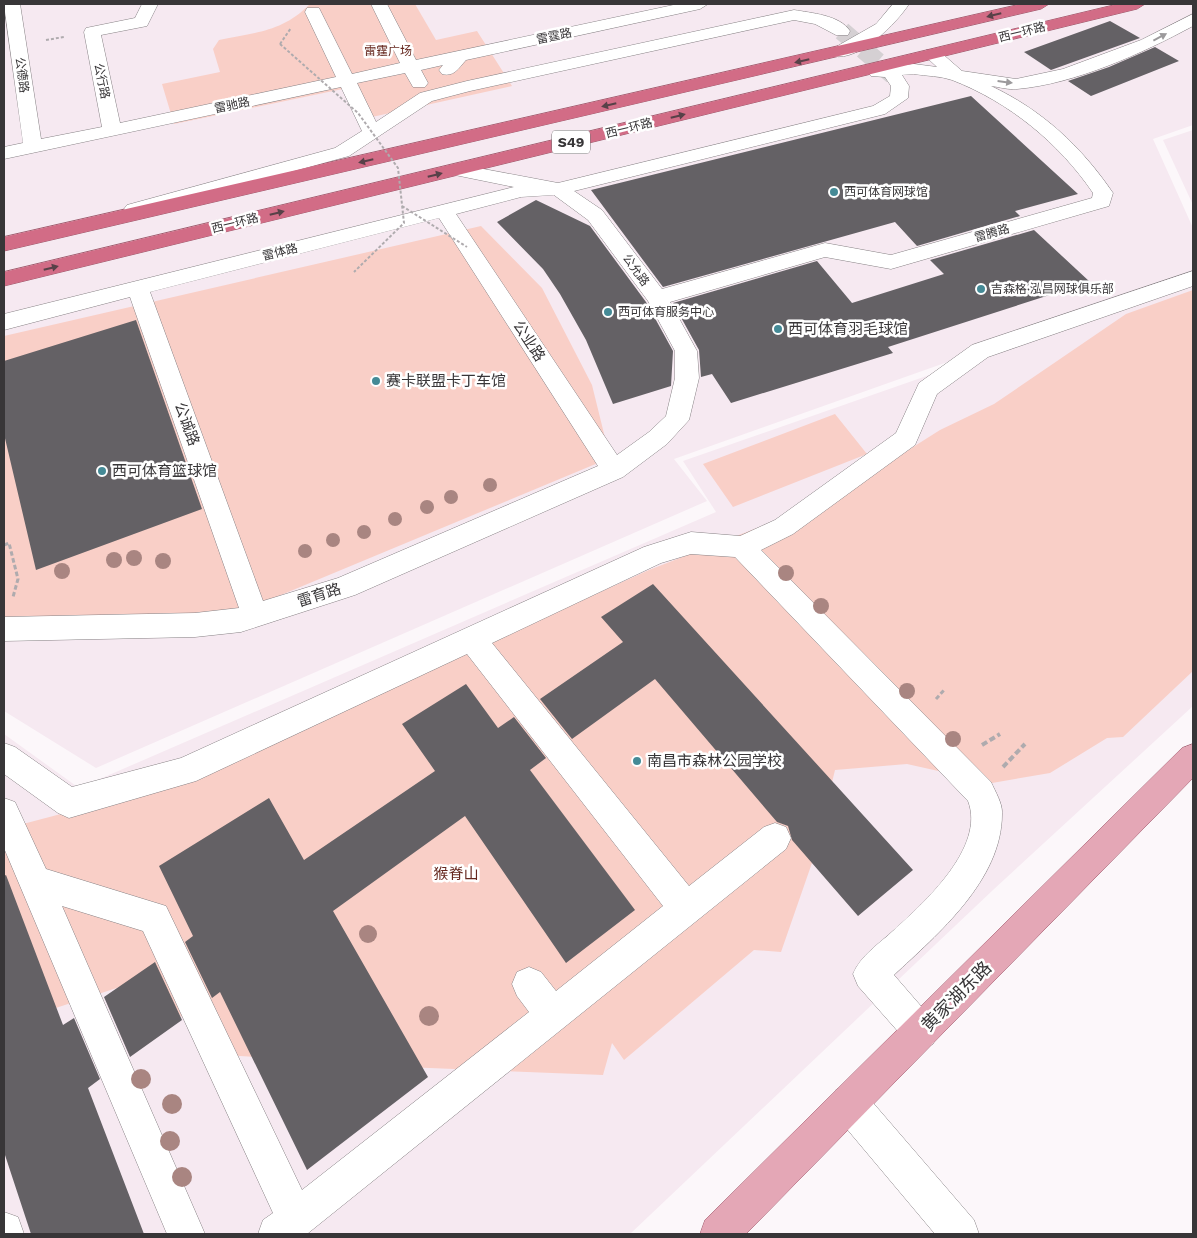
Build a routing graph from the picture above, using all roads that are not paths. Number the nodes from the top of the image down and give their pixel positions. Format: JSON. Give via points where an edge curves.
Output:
{"nodes":[{"id":1,"x":12,"y":4,"type":"edge"},
{"id":2,"x":150,"y":4,"type":"edge"},
{"id":3,"x":379,"y":4,"type":"edge"},
{"id":4,"x":700,"y":4,"type":"edge"},
{"id":5,"x":901,"y":4,"type":"edge"},
{"id":6,"x":1041,"y":4,"type":"edge"},
{"id":7,"x":1137,"y":4,"type":"edge"},
{"id":8,"x":313,"y":12,"type":"dead end"},
{"id":9,"x":1193,"y":19,"type":"edge"},
{"id":10,"x":842,"y":31,"type":"tunnel mouth"},
{"id":11,"x":840,"y":52,"type":"junction"},
{"id":12,"x":932,"y":54,"type":"junction"},
{"id":13,"x":460,"y":56,"type":"junction"},
{"id":14,"x":411,"y":67,"type":"junction"},
{"id":15,"x":853,"y":73,"type":"junction"},
{"id":16,"x":894,"y":75,"type":"tunnel mouth"},
{"id":17,"x":959,"y":77,"type":"junction"},
{"id":18,"x":346,"y":81,"type":"junction"},
{"id":19,"x":426,"y":97,"type":"junction"},
{"id":20,"x":112,"y":130,"type":"junction"},
{"id":21,"x":372,"y":133,"type":"junction"},
{"id":22,"x":33,"y":147,"type":"junction"},
{"id":23,"x":4,"y":153,"type":"edge"},
{"id":24,"x":457,"y":170,"type":"junction"},
{"id":25,"x":558,"y":189,"type":"junction"},
{"id":26,"x":444,"y":211,"type":"junction"},
{"id":27,"x":4,"y":244,"type":"edge"},
{"id":28,"x":1193,"y":278,"type":"edge"},
{"id":29,"x":4,"y":279,"type":"edge"},
{"id":30,"x":138,"y":288,"type":"junction"},
{"id":31,"x":657,"y":298,"type":"junction"},
{"id":32,"x":4,"y":322,"type":"edge"},
{"id":33,"x":614,"y":470,"type":"junction"},
{"id":34,"x":742,"y":547,"type":"junction"},
{"id":35,"x":255,"y":616,"type":"junction"},
{"id":36,"x":5,"y":629,"type":"edge"},
{"id":37,"x":472,"y":639,"type":"junction"},
{"id":38,"x":4,"y":757,"type":"edge"},
{"id":39,"x":1193,"y":758,"type":"edge"},
{"id":40,"x":4,"y":813,"type":"edge"},
{"id":41,"x":775,"y":838,"type":"dead end"},
{"id":42,"x":36,"y":882,"type":"junction"},
{"id":43,"x":686,"y":909,"type":"junction"},
{"id":44,"x":529,"y":984,"type":"dead end"},
{"id":45,"x":553,"y":1015,"type":"junction"},
{"id":46,"x":921,"y":1032,"type":"junction"},
{"id":47,"x":849,"y":1103,"type":"junction"},
{"id":48,"x":286,"y":1227,"type":"edge"},
{"id":49,"x":186,"y":1234,"type":"edge"},
{"id":50,"x":719,"y":1234,"type":"edge"},
{"id":51,"x":960,"y":1234,"type":"edge"}],
"edges":[{"from":1,"to":22,"type":"street","name":"公德路"},
{"from":2,"to":20,"type":"street","name":"公行路","via":[[141,22],[92,32]]},
{"from":3,"to":14,"type":"street"},
{"from":4,"to":13,"type":"street","name":"雷霆路"},
{"from":5,"to":11,"type":"street","via":[[880,31]]},
{"from":6,"to":11,"type":"highway","name":"西一环路","number":"S49","one_way":true},
{"from":7,"to":12,"type":"highway","name":"西一环路","number":"S49"},
{"from":8,"to":18,"type":"street"},
{"from":17,"to":9,"type":"street","one_way":true,"via":[[1016,84],[1068,73],[1147,44]]},
{"from":10,"to":19,"type":"street","via":[[820,20],[794,15]]},
{"from":11,"to":27,"type":"highway","name":"西一环路","number":"S49","one_way":true},
{"from":12,"to":15,"type":"highway","name":"西一环路","number":"S49"},
{"from":12,"to":17,"type":"street","name":"雷腾路"},
{"from":13,"to":14,"type":"street","name":"雷驰路"},
{"from":13,"to":19,"type":"street"},
{"from":14,"to":18,"type":"street","name":"雷驰路"},
{"from":14,"to":19,"type":"street"},
{"from":15,"to":17,"type":"street","via":[[914,69]]},
{"from":24,"to":15,"type":"highway","name":"西一环路","number":"S49","one_way":true},
{"from":16,"to":25,"type":"street","via":[[900,86],[899,98],[880,110]]},
{"from":17,"to":31,"type":"street","name":"雷腾路","via":[[1008,101],[1054,135],[1084,166],[1103,193],[1102,202],[891,262],[825,250]]},
{"from":18,"to":20,"type":"street","name":"雷驰路"},
{"from":18,"to":21,"type":"street"},
{"from":19,"to":21,"type":"street"},
{"from":20,"to":22,"type":"street","name":"雷驰路"},
{"from":21,"to":27,"type":"street","via":[[342,152]]},
{"from":22,"to":23,"type":"street","name":"雷驰路"},
{"from":24,"to":25,"type":"street","name":"公允路"},
{"from":29,"to":24,"type":"highway","name":"西一环路","number":"S49","one_way":true},
{"from":25,"to":26,"type":"street","name":"雷体路","via":[[521,191]]},
{"from":25,"to":31,"type":"street","name":"公允路","via":[[596,215]]},
{"from":26,"to":30,"type":"street","name":"雷体路"},
{"from":26,"to":33,"type":"street","name":"公业路"},
{"from":28,"to":34,"type":"street","via":[[980,351],[927,389],[906,440],[784,528]]},
{"from":30,"to":32,"type":"street","name":"雷体路"},
{"from":30,"to":35,"type":"street","name":"公诚路"},
{"from":31,"to":33,"type":"street","name":"公允路","via":[[686,351],[688,378],[677,420]]},
{"from":33,"to":35,"type":"street","name":"雷育路","via":[[345,587]]},
{"from":34,"to":37,"type":"street","via":[[691,543],[653,555]]},
{"from":34,"to":46,"type":"street","via":[[980,792],[987,813],[982,843],[967,876],[936,912],[870,974]]},
{"from":35,"to":36,"type":"street","name":"雷育路","via":[[196,625]]},
{"from":37,"to":38,"type":"street","via":[[185,770],[69,803]]},
{"from":37,"to":43,"type":"street"},
{"from":39,"to":46,"type":"main road","name":"黄家湖东路"},
{"from":40,"to":42,"type":"street"},
{"from":41,"to":43,"type":"street"},
{"from":42,"to":48,"type":"street","via":[[154,918]]},
{"from":42,"to":49,"type":"street"},
{"from":43,"to":45,"type":"street"},
{"from":44,"to":45,"type":"street"},
{"from":45,"to":48,"type":"street"},
{"from":46,"to":47,"type":"main road","name":"黄家湖东路"},
{"from":47,"to":50,"type":"main road","name":"黄家湖东路"},
{"from":47,"to":51,"type":"street"}]}
